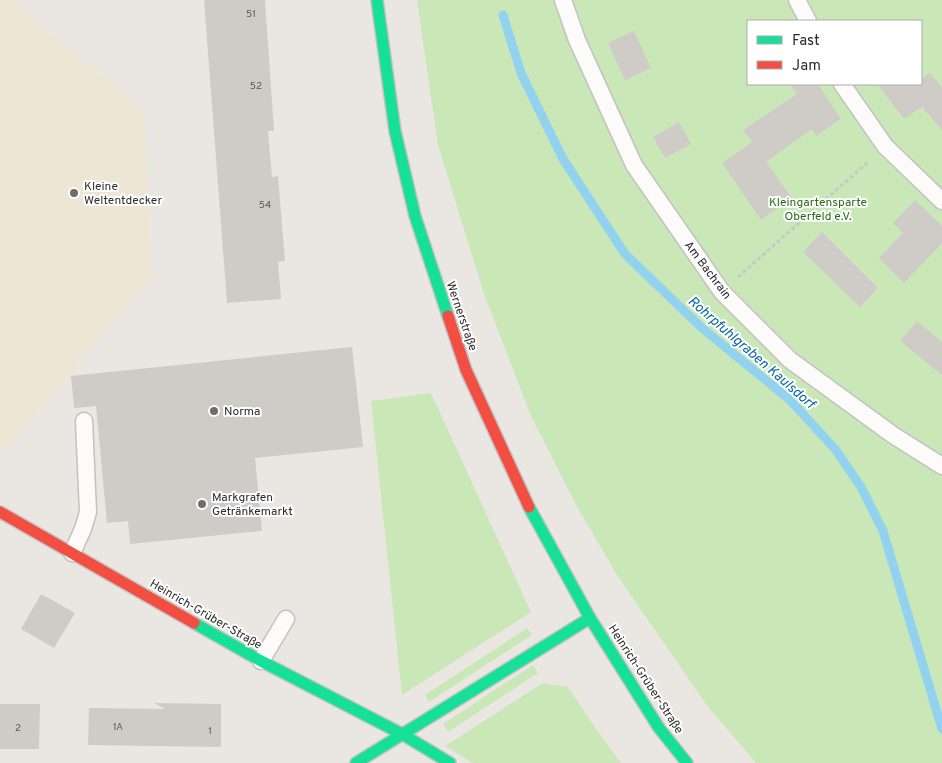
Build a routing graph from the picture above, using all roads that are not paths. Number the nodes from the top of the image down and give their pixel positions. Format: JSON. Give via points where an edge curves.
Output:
{"nodes":[{"id":1,"x":376,"y":0,"type":"edge"},
{"id":2,"x":563,"y":0,"type":"edge"},
{"id":3,"x":797,"y":0,"type":"edge"},
{"id":4,"x":807,"y":20,"type":"edge"},
{"id":5,"x":843,"y":85,"type":"edge"},
{"id":6,"x":942,"y":200,"type":"edge"},
{"id":7,"x":84,"y":421,"type":"dead end"},
{"id":8,"x":942,"y":466,"type":"edge"},
{"id":9,"x":0,"y":512,"type":"edge"},
{"id":10,"x":72,"y":553,"type":"junction"},
{"id":11,"x":590,"y":618,"type":"junction"},
{"id":12,"x":286,"y":619,"type":"dead end"},
{"id":13,"x":260,"y":661,"type":"junction"},
{"id":14,"x":402,"y":734,"type":"junction"},
{"id":15,"x":356,"y":763,"type":"edge"},
{"id":16,"x":450,"y":763,"type":"edge"},
{"id":17,"x":687,"y":763,"type":"edge"}],
"edges":[{"from":1,"to":11,"type":"street","name":"Wernerstraße","via":[[395,130],[415,216],[466,370],[529,507]]},
{"from":2,"to":8,"type":"lane","name":"Am Bachrain","via":[[577,40],[634,165],[722,292],[790,360],[893,435]]},
{"from":3,"to":4,"type":"lane"},
{"from":5,"to":6,"type":"lane","via":[[885,146]]},
{"from":7,"to":10,"type":"lane","via":[[88,512]]},
{"from":9,"to":10,"type":"street","name":"Heinrich-Grüber-Straße"},
{"from":10,"to":13,"type":"street","name":"Heinrich-Grüber-Straße"},
{"from":11,"to":14,"type":"street"},
{"from":11,"to":17,"type":"street","name":"Heinrich-Grüber-Straße","via":[[659,728]]},
{"from":12,"to":13,"type":"lane"},
{"from":13,"to":14,"type":"street","name":"Heinrich-Grüber-Straße"},
{"from":14,"to":15,"type":"street"},
{"from":14,"to":16,"type":"street","name":"Heinrich-Grüber-Straße"}]}
